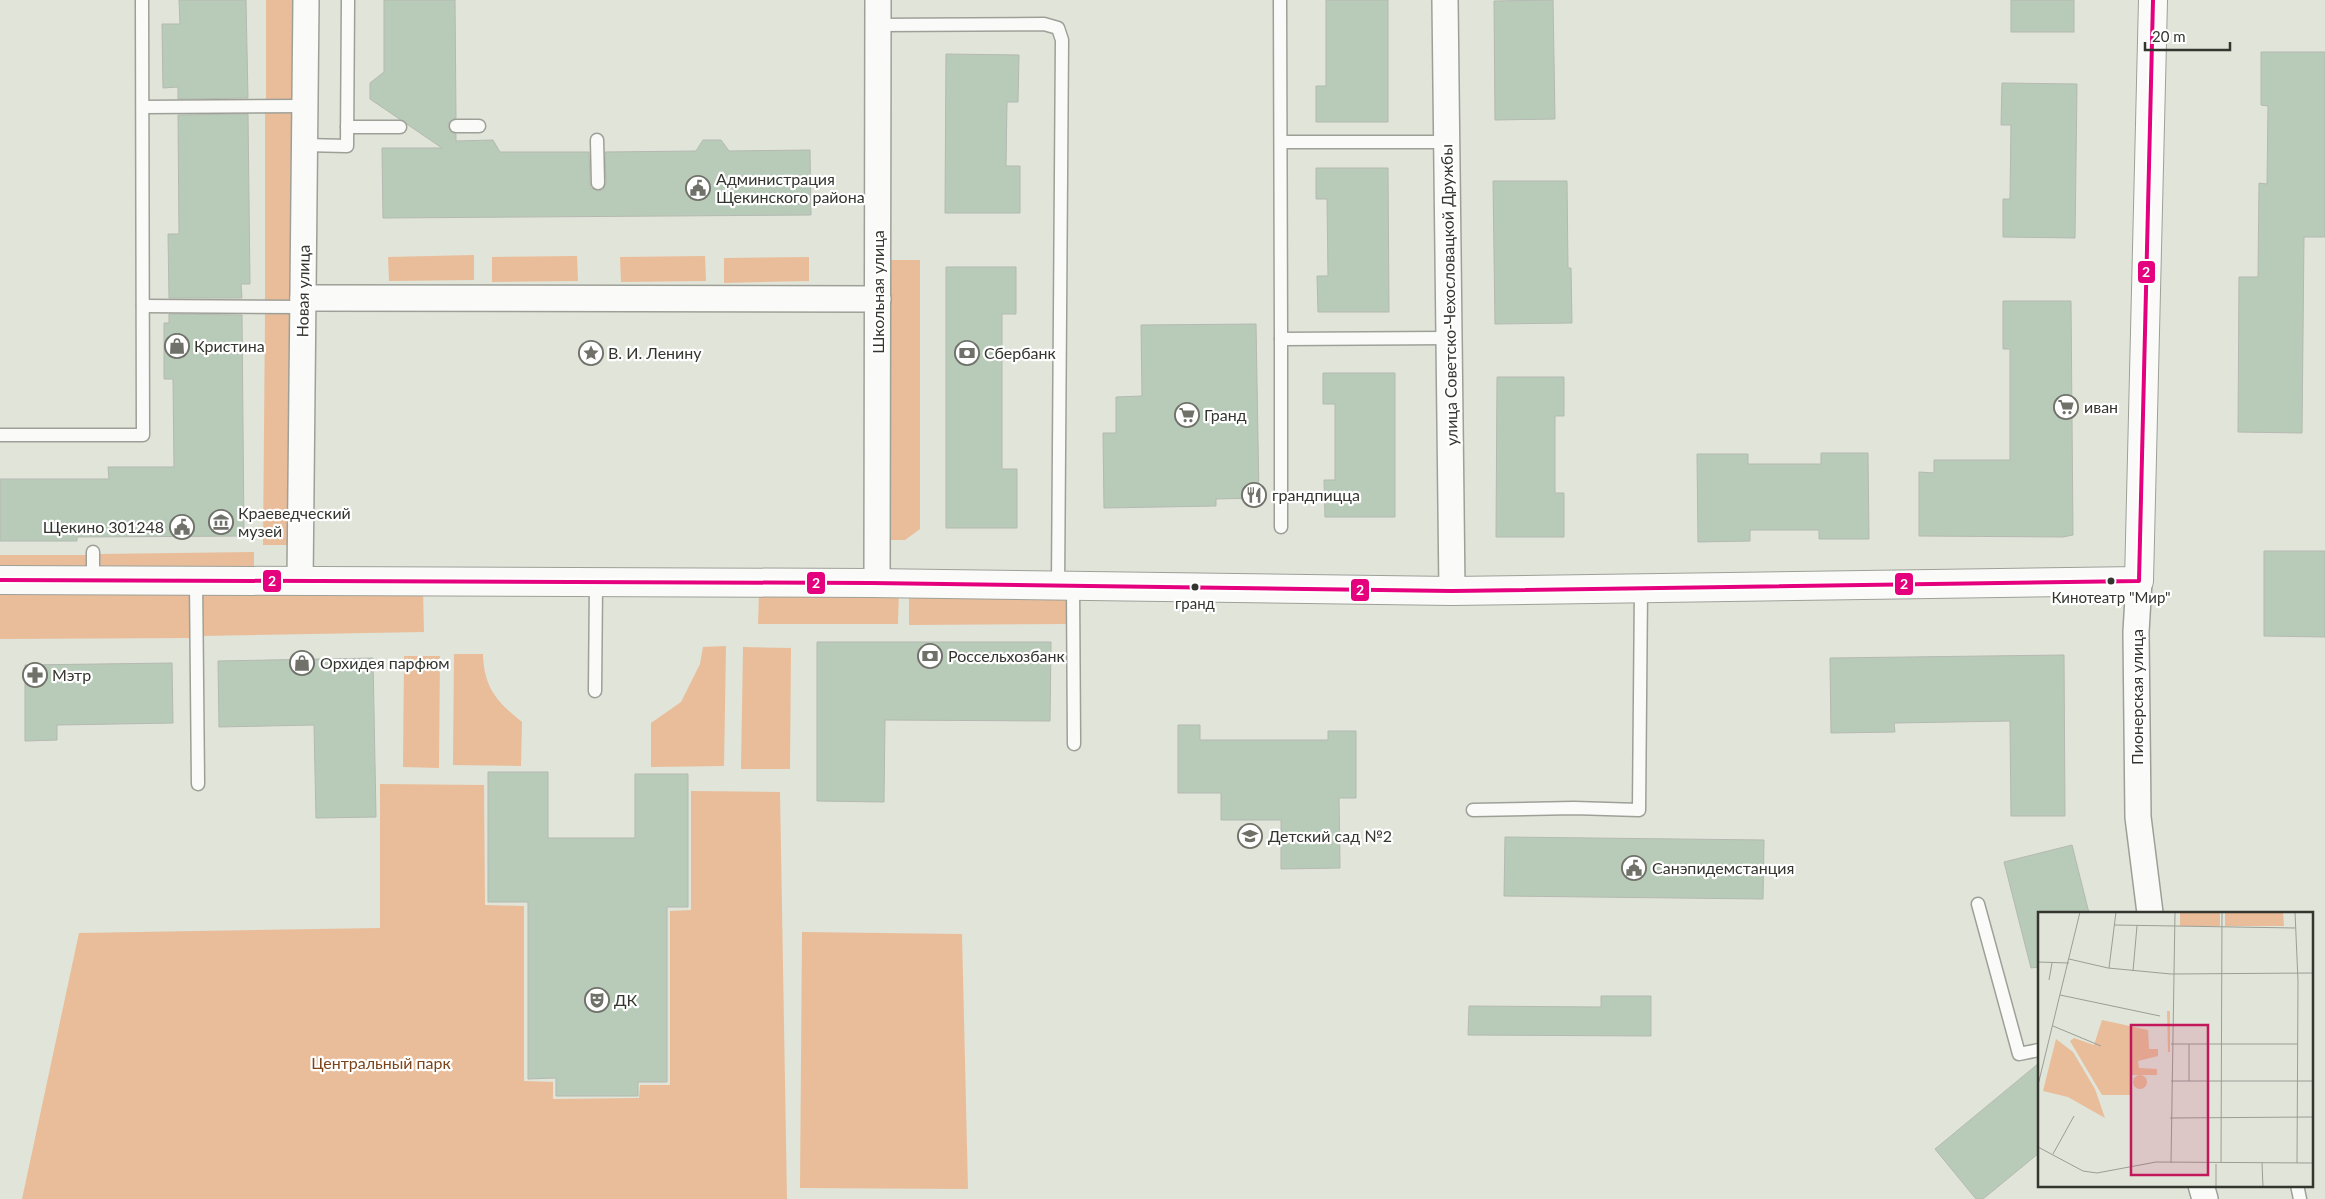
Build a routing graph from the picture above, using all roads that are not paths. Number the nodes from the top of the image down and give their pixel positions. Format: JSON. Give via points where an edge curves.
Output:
{"nodes":[{"id":1,"x":142,"y":0,"type":"edge"},
{"id":2,"x":306,"y":0,"type":"edge"},
{"id":3,"x":348,"y":0,"type":"edge"},
{"id":4,"x":878,"y":0,"type":"edge"},
{"id":5,"x":1280,"y":0,"type":"edge"},
{"id":6,"x":1445,"y":0,"type":"edge"},
{"id":7,"x":2153,"y":0,"type":"edge"},
{"id":8,"x":878,"y":25,"type":"junction"},
{"id":9,"x":305,"y":106,"type":"junction"},
{"id":10,"x":143,"y":107,"type":"junction"},
{"id":11,"x":456,"y":126,"type":"dead end"},
{"id":12,"x":479,"y":126,"type":"dead end"},
{"id":13,"x":347,"y":127,"type":"junction"},
{"id":14,"x":400,"y":127,"type":"dead end"},
{"id":15,"x":597,"y":140,"type":"dead end"},
{"id":16,"x":1281,"y":142,"type":"junction"},
{"id":17,"x":1447,"y":142,"type":"junction"},
{"id":18,"x":304,"y":145,"type":"junction"},
{"id":19,"x":598,"y":183,"type":"dead end"},
{"id":20,"x":878,"y":299,"type":"junction"},
{"id":21,"x":303,"y":303,"type":"junction"},
{"id":22,"x":143,"y":306,"type":"junction"},
{"id":23,"x":1449,"y":338,"type":"junction"},
{"id":24,"x":1281,"y":339,"type":"junction"},
{"id":25,"x":0,"y":434,"type":"edge"},
{"id":26,"x":1281,"y":527,"type":"dead end"},
{"id":27,"x":93,"y":552,"type":"dead end"},
{"id":28,"x":0,"y":580,"type":"edge"},
{"id":29,"x":93,"y":581,"type":"junction"},
{"id":30,"x":196,"y":581,"type":"junction"},
{"id":31,"x":2139,"y":581,"type":"junction"},
{"id":32,"x":300,"y":582,"type":"junction"},
{"id":33,"x":596,"y":583,"type":"junction"},
{"id":34,"x":877,"y":583,"type":"junction"},
{"id":35,"x":1066,"y":586,"type":"junction"},
{"id":36,"x":1641,"y":588,"type":"junction"},
{"id":37,"x":1452,"y":591,"type":"junction"},
{"id":38,"x":595,"y":691,"type":"dead end"},
{"id":39,"x":1074,"y":744,"type":"dead end"},
{"id":40,"x":198,"y":784,"type":"dead end"},
{"id":41,"x":1473,"y":810,"type":"dead end"},
{"id":42,"x":1978,"y":904,"type":"dead end"},
{"id":43,"x":2150,"y":912,"type":"edge"},
{"id":44,"x":2038,"y":1050,"type":"edge"},
{"id":45,"x":2201,"y":1186,"type":"edge"},
{"id":46,"x":2297,"y":1186,"type":"edge"},
{"id":47,"x":2205,"y":1199,"type":"edge"},
{"id":48,"x":2300,"y":1199,"type":"edge"}],
"edges":[{"from":1,"to":10,"type":"lane"},
{"from":2,"to":9,"type":"street","name":"Новая улица"},
{"from":3,"to":13,"type":"lane"},
{"from":4,"to":8,"type":"street","name":"Школьная улица"},
{"from":5,"to":16,"type":"lane"},
{"from":6,"to":17,"type":"street","name":"улица Советско-Чехословацкой Дружбы"},
{"from":7,"to":31,"type":"street","name":"Пионерская улица"},
{"from":8,"to":20,"type":"street","name":"Школьная улица"},
{"from":8,"to":35,"type":"lane","via":[[1044,24],[1058,28],[1062,40]]},
{"from":9,"to":10,"type":"lane"},
{"from":9,"to":18,"type":"street","name":"Новая улица"},
{"from":10,"to":22,"type":"lane"},
{"from":11,"to":12,"type":"lane"},
{"from":13,"to":14,"type":"lane"},
{"from":13,"to":18,"type":"lane","via":[[347,146]]},
{"from":15,"to":19,"type":"lane"},
{"from":16,"to":17,"type":"lane"},
{"from":16,"to":24,"type":"lane"},
{"from":17,"to":23,"type":"street","name":"улица Советско-Чехословацкой Дружбы"},
{"from":18,"to":21,"type":"street","name":"Новая улица"},
{"from":20,"to":21,"type":"street"},
{"from":20,"to":34,"type":"street","name":"Школьная улица"},
{"from":21,"to":22,"type":"lane"},
{"from":21,"to":32,"type":"street","name":"Новая улица"},
{"from":22,"to":25,"type":"lane","via":[[143,435]]},
{"from":23,"to":24,"type":"lane"},
{"from":23,"to":37,"type":"street","name":"улица Советско-Чехословацкой Дружбы"},
{"from":24,"to":26,"type":"lane"},
{"from":27,"to":29,"type":"lane"},
{"from":28,"to":29,"type":"street"},
{"from":29,"to":30,"type":"street"},
{"from":30,"to":32,"type":"street"},
{"from":30,"to":40,"type":"lane"},
{"from":31,"to":36,"type":"street"},
{"from":31,"to":43,"type":"street","name":"Пионерская улица","via":[[2136,632],[2138,817]]},
{"from":32,"to":33,"type":"street"},
{"from":33,"to":34,"type":"street"},
{"from":33,"to":38,"type":"lane"},
{"from":34,"to":35,"type":"street"},
{"from":35,"to":37,"type":"street"},
{"from":35,"to":39,"type":"lane"},
{"from":36,"to":37,"type":"street"},
{"from":36,"to":41,"type":"lane","via":[[1638,810]]},
{"from":42,"to":44,"type":"lane","via":[[2019,1054]]},
{"from":45,"to":47,"type":"street"},
{"from":46,"to":48,"type":"lane"}]}
